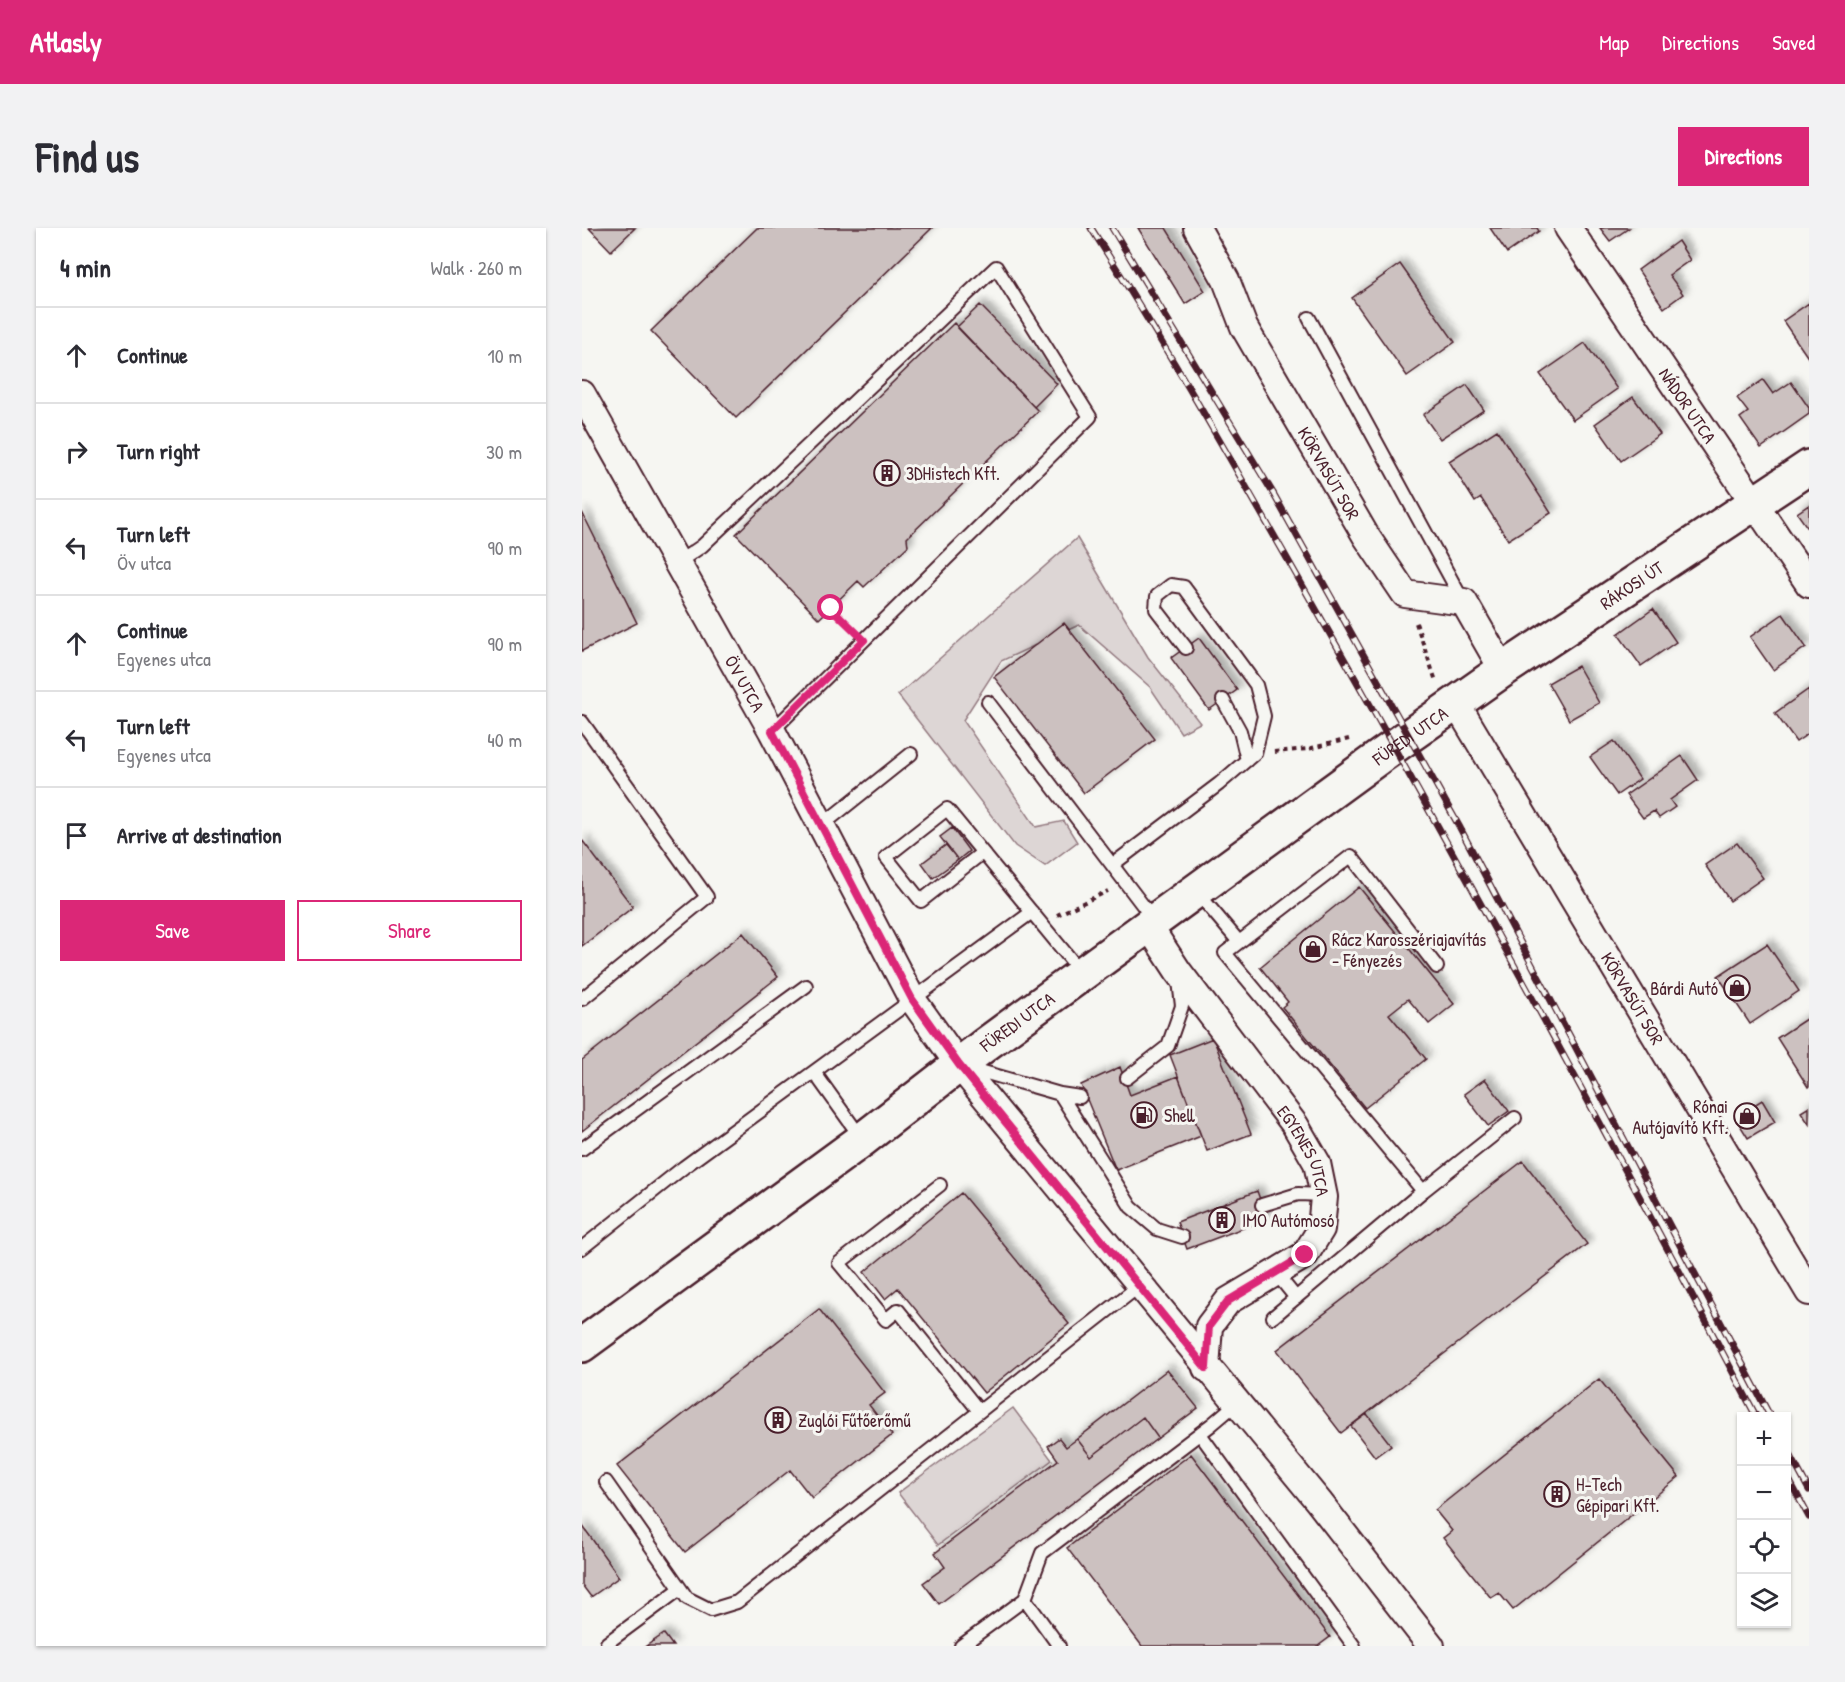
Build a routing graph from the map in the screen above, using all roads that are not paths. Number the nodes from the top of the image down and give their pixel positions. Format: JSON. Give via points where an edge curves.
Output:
{"nodes":[{"id":1,"x":1197,"y":228,"type":"edge"},
{"id":2,"x":1568,"y":228,"type":"edge"},
{"id":3,"x":1309,"y":318,"type":"dead end"},
{"id":4,"x":582,"y":394,"type":"edge"},
{"id":5,"x":1809,"y":467,"type":"edge"},
{"id":6,"x":1755,"y":504,"type":"junction"},
{"id":7,"x":677,"y":563,"type":"junction"},
{"id":8,"x":1809,"y":584,"type":"edge"},
{"id":9,"x":1464,"y":602,"type":"junction"},
{"id":10,"x":1186,"y":648,"type":"dead end"},
{"id":11,"x":1503,"y":670,"type":"junction"},
{"id":12,"x":1223,"y":700,"type":"dead end"},
{"id":13,"x":988,"y":702,"type":"dead end"},
{"id":14,"x":1451,"y":707,"type":"junction"},
{"id":15,"x":582,"y":722,"type":"edge"},
{"id":16,"x":772,"y":731,"type":"junction"},
{"id":17,"x":911,"y":754,"type":"dead end"},
{"id":18,"x":1251,"y":756,"type":"junction"},
{"id":19,"x":821,"y":826,"type":"junction"},
{"id":20,"x":982,"y":853,"type":"junction"},
{"id":21,"x":1112,"y":865,"type":"junction"},
{"id":22,"x":1196,"y":890,"type":"junction"},
{"id":23,"x":1032,"y":912,"type":"junction"},
{"id":24,"x":1151,"y":922,"type":"junction"},
{"id":25,"x":1239,"y":942,"type":"junction"},
{"id":26,"x":1437,"y":967,"type":"dead end"},
{"id":27,"x":1178,"y":971,"type":"junction"},
{"id":28,"x":1082,"y":973,"type":"junction"},
{"id":29,"x":806,"y":986,"type":"dead end"},
{"id":30,"x":582,"y":999,"type":"edge"},
{"id":31,"x":912,"y":999,"type":"junction"},
{"id":32,"x":959,"y":1065,"type":"junction"},
{"id":33,"x":814,"y":1072,"type":"junction"},
{"id":34,"x":1127,"y":1078,"type":"dead end"},
{"id":35,"x":1060,"y":1094,"type":"junction"},
{"id":36,"x":1080,"y":1097,"type":"dead end"},
{"id":37,"x":1515,"y":1118,"type":"dead end"},
{"id":38,"x":862,"y":1140,"type":"junction"},
{"id":39,"x":582,"y":1149,"type":"edge"},
{"id":40,"x":940,"y":1185,"type":"dead end"},
{"id":41,"x":1424,"y":1191,"type":"junction"},
{"id":42,"x":1324,"y":1195,"type":"junction"},
{"id":43,"x":1262,"y":1205,"type":"dead end"},
{"id":44,"x":1182,"y":1237,"type":"dead end"},
{"id":45,"x":582,"y":1248,"type":"edge"},
{"id":46,"x":1275,"y":1272,"type":"junction"},
{"id":47,"x":1139,"y":1286,"type":"junction"},
{"id":48,"x":1809,"y":1292,"type":"edge"},
{"id":49,"x":1296,"y":1298,"type":"junction"},
{"id":50,"x":1273,"y":1317,"type":"dead end"},
{"id":51,"x":582,"y":1345,"type":"edge"},
{"id":52,"x":1206,"y":1368,"type":"junction"},
{"id":53,"x":1237,"y":1403,"type":"junction"},
{"id":54,"x":979,"y":1411,"type":"junction"},
{"id":55,"x":1200,"y":1434,"type":"junction"},
{"id":56,"x":606,"y":1482,"type":"dead end"},
{"id":57,"x":681,"y":1589,"type":"junction"},
{"id":58,"x":1025,"y":1599,"type":"junction"},
{"id":59,"x":607,"y":1642,"type":"dead end"},
{"id":60,"x":961,"y":1646,"type":"edge"},
{"id":61,"x":1059,"y":1646,"type":"edge"},
{"id":62,"x":1354,"y":1646,"type":"edge"},
{"id":63,"x":1431,"y":1646,"type":"edge"}],
"edges":[{"from":1,"to":9,"type":"street","name":"KÖRVASÚT SOR","via":[[1226,280],[1244,327],[1366,536],[1405,594]]},
{"from":2,"to":6,"type":"street","name":"NÁDOR UTCA"},
{"from":3,"to":9,"type":"lane"},
{"from":4,"to":7,"type":"street","name":"ÖV UTCA"},
{"from":5,"to":6,"type":"main road","name":"RÁKOSI ÚT"},
{"from":6,"to":8,"type":"street","name":"NÁDOR UTCA"},
{"from":6,"to":11,"type":"main road","name":"RÁKOSI ÚT"},
{"from":7,"to":16,"type":"street","name":"ÖV UTCA"},
{"from":7,"to":16,"type":"lane","via":[[702,546],[996,267],[1090,417]]},
{"from":9,"to":11,"type":"street"},
{"from":10,"to":18,"type":"lane","via":[[1156,609],[1156,596],[1171,585],[1184,587],[1256,685],[1264,716]]},
{"from":11,"to":14,"type":"main road","name":"RÁKOSI ÚT"},
{"from":12,"to":18,"type":"lane"},
{"from":13,"to":21,"type":"lane"},
{"from":14,"to":22,"type":"main road","name":"FÜREDI UTCA"},
{"from":14,"to":48,"type":"street","name":"KÖRVASÚT SOR"},
{"from":15,"to":30,"type":"lane","via":[[707,897]]},
{"from":16,"to":19,"type":"street","name":"ÖV UTCA"},
{"from":17,"to":19,"type":"lane"},
{"from":18,"to":21,"type":"lane"},
{"from":19,"to":31,"type":"street","name":"ÖV UTCA"},
{"from":20,"to":20,"type":"lane","via":[[921,901],[886,857],[947,808]]},
{"from":20,"to":23,"type":"lane"},
{"from":21,"to":24,"type":"lane"},
{"from":22,"to":24,"type":"main road","name":"FÜREDI UTCA"},
{"from":22,"to":25,"type":"lane"},
{"from":23,"to":28,"type":"lane"},
{"from":23,"to":31,"type":"lane"},
{"from":24,"to":27,"type":"street","name":"EGYENES UTCA"},
{"from":24,"to":28,"type":"main road","name":"FÜREDI UTCA"},
{"from":25,"to":26,"type":"lane","via":[[1351,856]]},
{"from":25,"to":41,"type":"lane","via":[[1225,954]]},
{"from":27,"to":34,"type":"lane","via":[[1182,1006],[1168,1046]]},
{"from":27,"to":42,"type":"street","name":"EGYENES UTCA","via":[[1295,1125],[1317,1163]]},
{"from":28,"to":32,"type":"main road","name":"FÜREDI UTCA"},
{"from":29,"to":39,"type":"lane"},
{"from":31,"to":32,"type":"street","name":"ÖV UTCA"},
{"from":31,"to":33,"type":"lane"},
{"from":32,"to":35,"type":"lane"},
{"from":32,"to":38,"type":"main road","name":"FÜREDI UTCA"},
{"from":32,"to":47,"type":"street"},
{"from":33,"to":38,"type":"lane"},
{"from":33,"to":45,"type":"lane"},
{"from":35,"to":36,"type":"lane"},
{"from":35,"to":44,"type":"lane","via":[[1131,1207],[1156,1229]]},
{"from":37,"to":41,"type":"lane"},
{"from":38,"to":51,"type":"main road","name":"FÜREDI UTCA"},
{"from":40,"to":54,"type":"lane","via":[[839,1263],[886,1320],[898,1310]]},
{"from":41,"to":49,"type":"lane"},
{"from":42,"to":43,"type":"lane","via":[[1298,1194]]},
{"from":42,"to":46,"type":"street","name":"EGYENES UTCA","via":[[1320,1229],[1305,1255]]},
{"from":46,"to":49,"type":"lane"},
{"from":46,"to":52,"type":"street","name":"EGYENES UTCA","via":[[1228,1301],[1209,1326]]},
{"from":47,"to":52,"type":"street"},
{"from":47,"to":54,"type":"lane"},
{"from":49,"to":50,"type":"lane"},
{"from":52,"to":53,"type":"street"},
{"from":53,"to":55,"type":"lane"},
{"from":53,"to":63,"type":"street"},
{"from":54,"to":57,"type":"lane","via":[[737,1602],[711,1610],[687,1598]]},
{"from":55,"to":58,"type":"lane","via":[[1042,1553]]},
{"from":55,"to":62,"type":"lane"},
{"from":56,"to":57,"type":"lane"},
{"from":57,"to":59,"type":"lane"},
{"from":58,"to":60,"type":"lane"},
{"from":58,"to":61,"type":"lane"}]}
